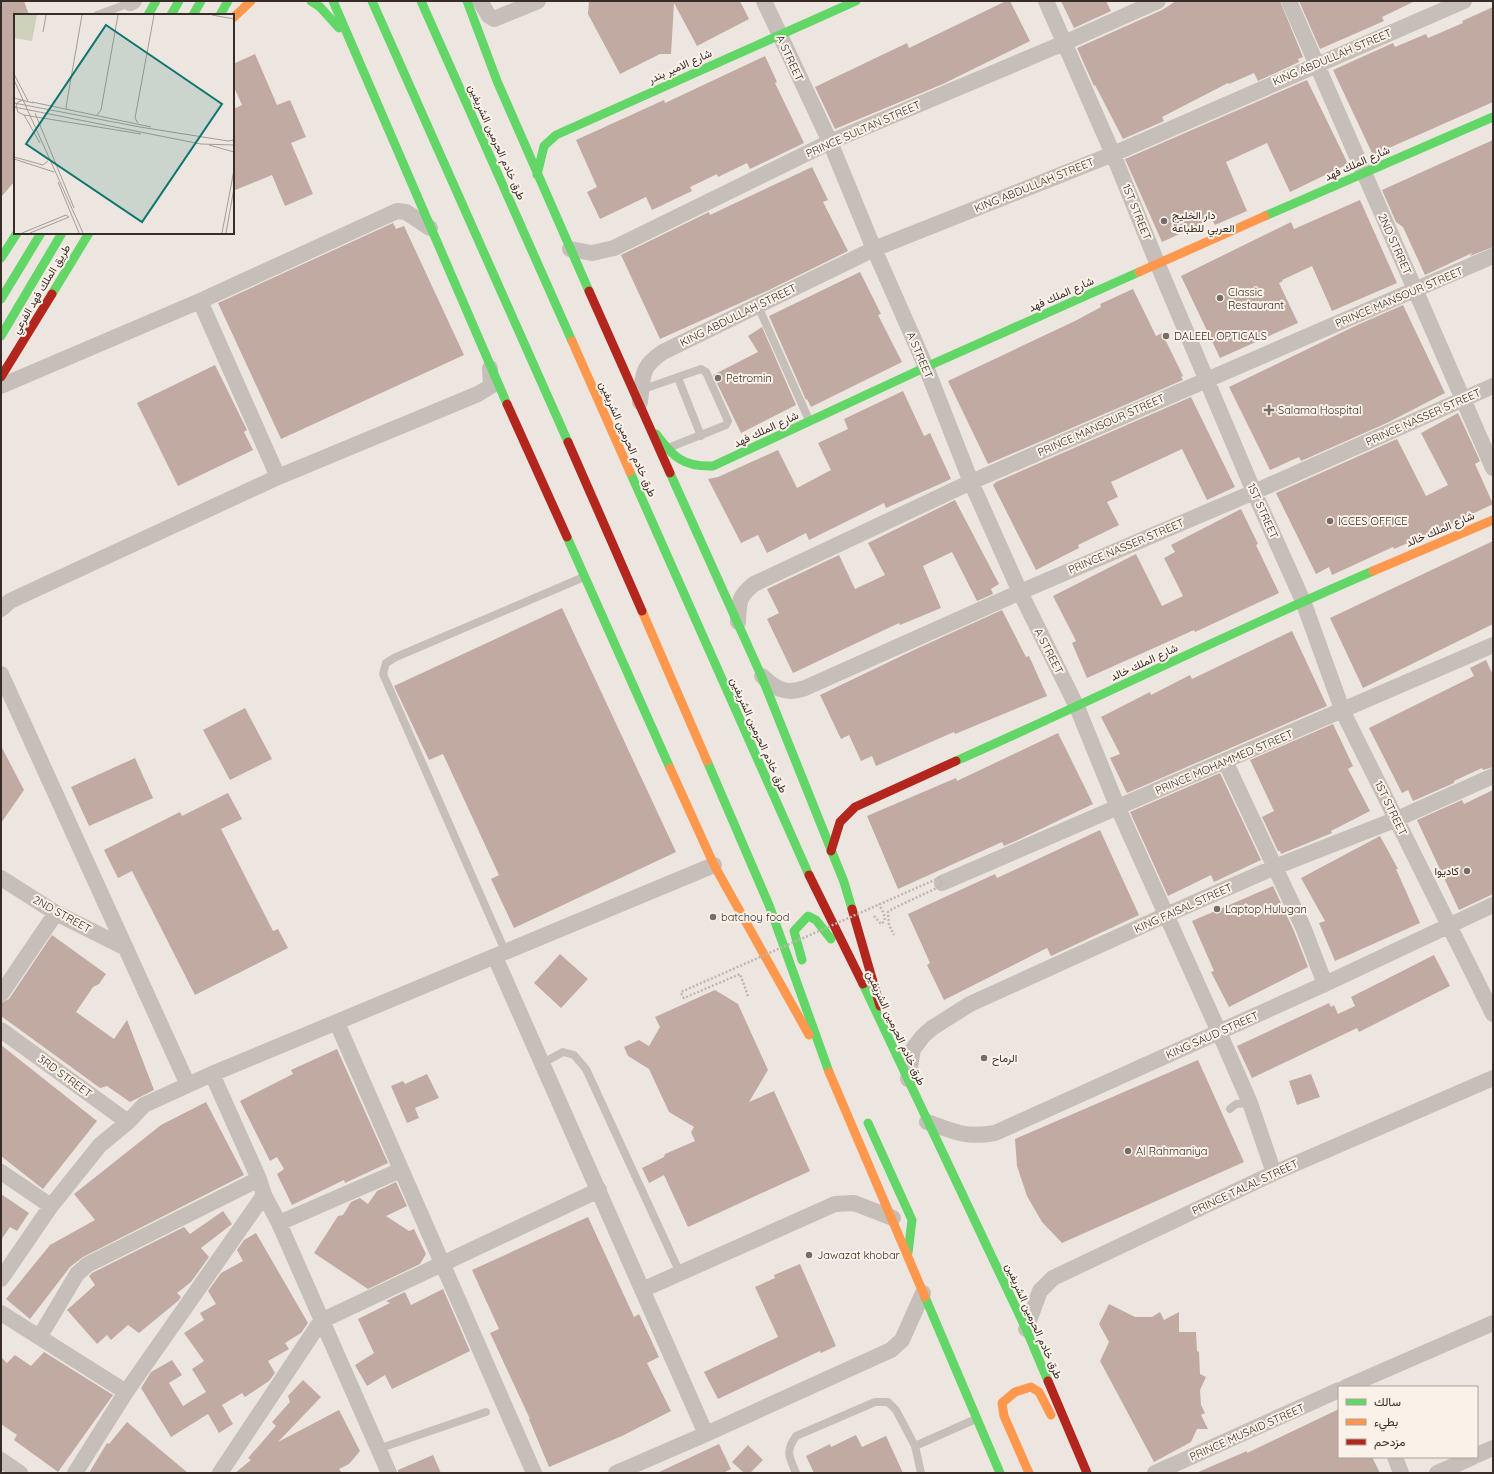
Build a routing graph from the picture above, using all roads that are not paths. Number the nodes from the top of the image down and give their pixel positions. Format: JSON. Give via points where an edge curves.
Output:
{"nodes":[{"id":1,"x":156,"y":1,"type":"edge"},
{"id":2,"x":179,"y":1,"type":"edge"},
{"id":3,"x":201,"y":1,"type":"edge"},
{"id":4,"x":222,"y":1,"type":"edge"},
{"id":5,"x":228,"y":1,"type":"edge"},
{"id":6,"x":252,"y":1,"type":"edge"},
{"id":7,"x":311,"y":1,"type":"edge"},
{"id":8,"x":333,"y":1,"type":"edge"},
{"id":9,"x":372,"y":1,"type":"edge"},
{"id":10,"x":421,"y":1,"type":"edge"},
{"id":11,"x":457,"y":1,"type":"edge"},
{"id":12,"x":467,"y":1,"type":"edge"},
{"id":13,"x":480,"y":1,"type":"edge"},
{"id":14,"x":538,"y":1,"type":"edge"},
{"id":15,"x":764,"y":1,"type":"edge"},
{"id":16,"x":856,"y":1,"type":"edge"},
{"id":17,"x":1046,"y":1,"type":"edge"},
{"id":18,"x":1158,"y":1,"type":"edge"},
{"id":19,"x":1289,"y":1,"type":"edge"},
{"id":20,"x":1464,"y":1,"type":"edge"},
{"id":21,"x":132,"y":2,"type":"edge"},
{"id":22,"x":100,"y":14,"type":"edge"},
{"id":23,"x":149,"y":14,"type":"edge"},
{"id":24,"x":172,"y":14,"type":"edge"},
{"id":25,"x":194,"y":14,"type":"edge"},
{"id":26,"x":216,"y":14,"type":"edge"},
{"id":27,"x":221,"y":14,"type":"edge"},
{"id":28,"x":234,"y":17,"type":"edge"},
{"id":29,"x":780,"y":35,"type":"junction"},
{"id":30,"x":1064,"y":43,"type":"junction"},
{"id":31,"x":359,"y":60,"type":"junction"},
{"id":32,"x":1316,"y":64,"type":"junction"},
{"id":33,"x":497,"y":81,"type":"junction"},
{"id":34,"x":393,"y":117,"type":"dead end"},
{"id":35,"x":1493,"y":117,"type":"edge"},
{"id":36,"x":830,"y":142,"type":"junction"},
{"id":37,"x":1114,"y":154,"type":"junction"},
{"id":38,"x":1363,"y":173,"type":"junction"},
{"id":39,"x":537,"y":175,"type":"junction"},
{"id":40,"x":413,"y":185,"type":"junction"},
{"id":41,"x":430,"y":228,"type":"junction"},
{"id":42,"x":16,"y":234,"type":"edge"},
{"id":43,"x":40,"y":234,"type":"edge"},
{"id":44,"x":61,"y":234,"type":"edge"},
{"id":45,"x":87,"y":234,"type":"edge"},
{"id":46,"x":570,"y":249,"type":"junction"},
{"id":47,"x":874,"y":249,"type":"junction"},
{"id":48,"x":1493,"y":256,"type":"edge"},
{"id":49,"x":1,"y":258,"type":"edge"},
{"id":50,"x":1158,"y":265,"type":"junction"},
{"id":51,"x":1415,"y":290,"type":"junction"},
{"id":52,"x":1,"y":299,"type":"edge"},
{"id":53,"x":200,"y":301,"type":"junction"},
{"id":54,"x":758,"y":306,"type":"junction"},
{"id":55,"x":1,"y":336,"type":"edge"},
{"id":56,"x":490,"y":366,"type":"junction"},
{"id":57,"x":926,"y":367,"type":"junction"},
{"id":58,"x":1,"y":377,"type":"edge"},
{"id":59,"x":678,"y":378,"type":"junction"},
{"id":60,"x":1207,"y":379,"type":"junction"},
{"id":61,"x":1,"y":386,"type":"edge"},
{"id":62,"x":1493,"y":386,"type":"edge"},
{"id":63,"x":639,"y":395,"type":"junction"},
{"id":64,"x":1462,"y":399,"type":"junction"},
{"id":65,"x":810,"y":422,"type":"junction"},
{"id":66,"x":701,"y":436,"type":"junction"},
{"id":67,"x":664,"y":449,"type":"junction"},
{"id":68,"x":1493,"y":468,"type":"edge"},
{"id":69,"x":278,"y":477,"type":"junction"},
{"id":70,"x":971,"y":482,"type":"junction"},
{"id":71,"x":1254,"y":492,"type":"junction"},
{"id":72,"x":1493,"y":520,"type":"edge"},
{"id":73,"x":585,"y":577,"type":"junction"},
{"id":74,"x":1020,"y":592,"type":"junction"},
{"id":75,"x":1303,"y":601,"type":"junction"},
{"id":76,"x":1,"y":609,"type":"edge"},
{"id":77,"x":738,"y":623,"type":"junction"},
{"id":78,"x":1493,"y":645,"type":"edge"},
{"id":79,"x":1,"y":674,"type":"edge"},
{"id":80,"x":761,"y":676,"type":"junction"},
{"id":81,"x":5,"y":696,"type":"edge"},
{"id":82,"x":1077,"y":707,"type":"junction"},
{"id":83,"x":1343,"y":712,"type":"junction"},
{"id":84,"x":1225,"y":761,"type":"junction"},
{"id":85,"x":1493,"y":776,"type":"edge"},
{"id":86,"x":1118,"y":808,"type":"junction"},
{"id":87,"x":1397,"y":819,"type":"junction"},
{"id":88,"x":831,"y":851,"type":"junction"},
{"id":89,"x":714,"y":865,"type":"junction"},
{"id":90,"x":1275,"y":867,"type":"junction"},
{"id":91,"x":1,"y":878,"type":"edge"},
{"id":92,"x":948,"y":880,"type":"road end"},
{"id":93,"x":1493,"y":905,"type":"edge"},
{"id":94,"x":56,"y":913,"type":"junction"},
{"id":95,"x":1166,"y":915,"type":"junction"},
{"id":96,"x":1448,"y":927,"type":"junction"},
{"id":97,"x":126,"y":948,"type":"junction"},
{"id":98,"x":501,"y":955,"type":"junction"},
{"id":99,"x":806,"y":972,"type":"dead end"},
{"id":100,"x":1325,"y":984,"type":"junction"},
{"id":101,"x":863,"y":985,"type":"junction"},
{"id":102,"x":1,"y":994,"type":"edge"},
{"id":103,"x":1493,"y":1014,"type":"edge"},
{"id":104,"x":337,"y":1023,"type":"junction"},
{"id":105,"x":1,"y":1030,"type":"edge"},
{"id":106,"x":1220,"y":1032,"type":"junction"},
{"id":107,"x":888,"y":1034,"type":"junction"},
{"id":108,"x":543,"y":1063,"type":"junction"},
{"id":109,"x":826,"y":1065,"type":"junction"},
{"id":110,"x":212,"y":1074,"type":"junction"},
{"id":111,"x":1493,"y":1078,"type":"edge"},
{"id":112,"x":908,"y":1079,"type":"junction"},
{"id":113,"x":188,"y":1085,"type":"junction"},
{"id":114,"x":1250,"y":1103,"type":"junction"},
{"id":115,"x":1230,"y":1110,"type":"dead end"},
{"id":116,"x":864,"y":1116,"type":"dead end"},
{"id":117,"x":128,"y":1122,"type":"junction"},
{"id":118,"x":927,"y":1122,"type":"junction"},
{"id":119,"x":401,"y":1170,"type":"junction"},
{"id":120,"x":1,"y":1172,"type":"edge"},
{"id":121,"x":1274,"y":1173,"type":"junction"},
{"id":122,"x":259,"y":1179,"type":"junction"},
{"id":123,"x":599,"y":1190,"type":"junction"},
{"id":124,"x":264,"y":1195,"type":"junction"},
{"id":125,"x":51,"y":1206,"type":"junction"},
{"id":126,"x":893,"y":1218,"type":"junction"},
{"id":127,"x":279,"y":1223,"type":"junction"},
{"id":128,"x":908,"y":1255,"type":"junction"},
{"id":129,"x":443,"y":1265,"type":"junction"},
{"id":130,"x":680,"y":1273,"type":"junction"},
{"id":131,"x":1,"y":1279,"type":"edge"},
{"id":132,"x":642,"y":1290,"type":"junction"},
{"id":133,"x":924,"y":1293,"type":"junction"},
{"id":134,"x":1,"y":1313,"type":"edge"},
{"id":135,"x":321,"y":1321,"type":"junction"},
{"id":136,"x":1493,"y":1323,"type":"edge"},
{"id":137,"x":1026,"y":1329,"type":"junction"},
{"id":138,"x":40,"y":1336,"type":"junction"},
{"id":139,"x":1365,"y":1383,"type":"edge"},
{"id":140,"x":1351,"y":1386,"type":"edge"},
{"id":141,"x":1338,"y":1390,"type":"edge"},
{"id":142,"x":126,"y":1392,"type":"junction"},
{"id":143,"x":486,"y":1412,"type":"dead end"},
{"id":144,"x":977,"y":1419,"type":"junction"},
{"id":145,"x":706,"y":1434,"type":"junction"},
{"id":146,"x":915,"y":1446,"type":"junction"},
{"id":147,"x":1493,"y":1448,"type":"edge"},
{"id":148,"x":1478,"y":1455,"type":"edge"},
{"id":149,"x":1395,"y":1458,"type":"edge"},
{"id":150,"x":1471,"y":1458,"type":"edge"},
{"id":151,"x":1,"y":1460,"type":"edge"},
{"id":152,"x":381,"y":1464,"type":"edge"},
{"id":153,"x":20,"y":1473,"type":"edge"},
{"id":154,"x":75,"y":1473,"type":"edge"},
{"id":155,"x":220,"y":1473,"type":"edge"},
{"id":156,"x":534,"y":1473,"type":"edge"},
{"id":157,"x":616,"y":1473,"type":"edge"},
{"id":158,"x":796,"y":1473,"type":"edge"},
{"id":159,"x":921,"y":1473,"type":"edge"},
{"id":160,"x":1000,"y":1473,"type":"edge"},
{"id":161,"x":1029,"y":1473,"type":"edge"},
{"id":162,"x":1080,"y":1473,"type":"edge"},
{"id":163,"x":1087,"y":1473,"type":"edge"},
{"id":164,"x":1155,"y":1473,"type":"edge"},
{"id":165,"x":1401,"y":1473,"type":"edge"},
{"id":166,"x":1437,"y":1473,"type":"edge"}],
"edges":[{"from":1,"to":23,"type":"main road"},
{"from":2,"to":24,"type":"main road"},
{"from":3,"to":25,"type":"main road"},
{"from":4,"to":26,"type":"main road"},
{"from":5,"to":27,"type":"main road"},
{"from":6,"to":28,"type":"main road"},
{"from":7,"to":31,"type":"main road","via":[[334,21]]},
{"from":8,"to":31,"type":"main road"},
{"from":9,"to":109,"type":"main road","via":[[595,503],[769,905]]},
{"from":10,"to":101,"type":"main road","name":"طرق خادم الحرمين الشريفين","via":[[815,889]]},
{"from":11,"to":33,"type":"main road"},
{"from":12,"to":33,"type":"main road"},
{"from":13,"to":14,"type":"street","via":[[489,16],[494,19]]},
{"from":15,"to":29,"type":"street","name":"A STREET"},
{"from":16,"to":29,"type":"main road","name":"شارع الامير بندر"},
{"from":17,"to":30,"type":"street","name":"1ST STREET"},
{"from":18,"to":30,"type":"street","name":"PRINCE SULTAN STREET"},
{"from":19,"to":32,"type":"street"},
{"from":20,"to":32,"type":"street","name":"KING ABDULLAH STREET"},
{"from":21,"to":22,"type":"lane"},
{"from":29,"to":36,"type":"street","name":"A STREET"},
{"from":29,"to":39,"type":"main road","name":"شارع الامير بندر","via":[[556,135],[544,146]]},
{"from":30,"to":36,"type":"street","name":"PRINCE SULTAN STREET"},
{"from":30,"to":37,"type":"street","name":"1ST STREET"},
{"from":31,"to":40,"type":"main road"},
{"from":32,"to":37,"type":"street","name":"KING ABDULLAH STREET"},
{"from":32,"to":38,"type":"street","name":"2ND STRRET"},
{"from":33,"to":39,"type":"main road"},
{"from":34,"to":40,"type":"main road"},
{"from":35,"to":38,"type":"main road","name":"شارع الملك فهد"},
{"from":36,"to":46,"type":"street","name":"PRINCE SULTAN STREET","via":[[614,248],[592,253]]},
{"from":36,"to":47,"type":"street","name":"A STREET"},
{"from":37,"to":47,"type":"street","name":"KING ABDULLAH STREET"},
{"from":37,"to":50,"type":"street","name":"1ST STREET"},
{"from":38,"to":50,"type":"main road","name":"شارع الملك فهد"},
{"from":38,"to":51,"type":"street","name":"2ND STRRET"},
{"from":39,"to":46,"type":"main road"},
{"from":40,"to":41,"type":"main road"},
{"from":41,"to":53,"type":"street","via":[[406,212],[397,211]]},
{"from":41,"to":56,"type":"main road"},
{"from":42,"to":49,"type":"main road"},
{"from":43,"to":52,"type":"main road"},
{"from":44,"to":55,"type":"main road"},
{"from":45,"to":58,"type":"main road","name":"طريق الملك فهد الفرعي"},
{"from":46,"to":63,"type":"main road"},
{"from":47,"to":54,"type":"street","name":"KING ABDULLAH STREET"},
{"from":47,"to":57,"type":"street","name":"A STREET"},
{"from":48,"to":51,"type":"street","name":"PRINCE MANSOUR STREET"},
{"from":50,"to":57,"type":"main road","name":"شارع الملك فهد"},
{"from":50,"to":60,"type":"street","name":"1ST STREET"},
{"from":51,"to":60,"type":"street","name":"PRINCE MANSOUR STREET"},
{"from":51,"to":64,"type":"street","name":"2ND STRRET"},
{"from":53,"to":61,"type":"street"},
{"from":53,"to":69,"type":"street"},
{"from":54,"to":63,"type":"street","name":"KING ABDULLAH STREET","via":[[653,358],[645,368]]},
{"from":54,"to":65,"type":"lane"},
{"from":56,"to":69,"type":"street","via":[[490,386],[478,394]]},
{"from":56,"to":73,"type":"main road"},
{"from":57,"to":65,"type":"main road","name":"شارع الملك فهد"},
{"from":57,"to":70,"type":"street","name":"A STREET"},
{"from":59,"to":63,"type":"lane"},
{"from":59,"to":66,"type":"lane"},
{"from":59,"to":66,"type":"lane","via":[[701,369],[706,372],[728,421],[721,428]]},
{"from":60,"to":70,"type":"street","name":"PRINCE MANSOUR STREET"},
{"from":60,"to":71,"type":"street","name":"1ST STREET"},
{"from":62,"to":64,"type":"street","name":"PRINCE NASSER STREET"},
{"from":63,"to":67,"type":"main road","via":[[651,426]]},
{"from":64,"to":68,"type":"street","name":"2ND STRRET"},
{"from":64,"to":71,"type":"street","name":"PRINCE NASSER STREET"},
{"from":65,"to":67,"type":"main road","name":"شارع الملك فهد","via":[[713,466],[688,465]]},
{"from":66,"to":67,"type":"lane"},
{"from":67,"to":77,"type":"main road"},
{"from":69,"to":76,"type":"street","via":[[10,601]]},
{"from":70,"to":74,"type":"street","name":"A STREET"},
{"from":70,"to":77,"type":"street","name":"PRINCE MANSOUR STREET","via":[[754,584],[742,594]]},
{"from":71,"to":74,"type":"street","name":"PRINCE NASSER STREET"},
{"from":71,"to":75,"type":"street","name":"1ST STREET"},
{"from":72,"to":75,"type":"main road","name":"شارع الملك خالد"},
{"from":73,"to":89,"type":"main road"},
{"from":73,"to":98,"type":"lane","via":[[396,657],[386,664],[384,674]]},
{"from":74,"to":80,"type":"street","name":"PRINCE NASSER STREET","via":[[795,692],[781,691]]},
{"from":74,"to":82,"type":"street","name":"A STREET"},
{"from":75,"to":82,"type":"main road","name":"شارع الملك خالد"},
{"from":75,"to":83,"type":"street","name":"1ST STREET"},
{"from":77,"to":80,"type":"main road"},
{"from":78,"to":83,"type":"street","name":"PRINCE MOHAMMED STREET"},
{"from":79,"to":81,"type":"street"},
{"from":80,"to":88,"type":"main road"},
{"from":81,"to":97,"type":"street"},
{"from":82,"to":86,"type":"street","name":"A STREET"},
{"from":82,"to":88,"type":"main road","name":"شارع الملك خالد","via":[[851,809],[840,819]]},
{"from":83,"to":84,"type":"street","name":"PRINCE MOHAMMED STREET"},
{"from":83,"to":87,"type":"street","name":"1ST STREET"},
{"from":84,"to":86,"type":"street","name":"PRINCE MOHAMMED STREET"},
{"from":84,"to":90,"type":"street"},
{"from":85,"to":87,"type":"street","name":"KING FAISAL STREET"},
{"from":86,"to":92,"type":"street","name":"PRINCE MOHAMMED STREET"},
{"from":86,"to":95,"type":"street","name":"A STREET"},
{"from":87,"to":90,"type":"street","name":"KING FAISAL STREET"},
{"from":87,"to":96,"type":"street","name":"1ST STREET"},
{"from":88,"to":107,"type":"main road","via":[[844,882]]},
{"from":89,"to":98,"type":"street"},
{"from":89,"to":109,"type":"main road"},
{"from":90,"to":95,"type":"street","name":"KING FAISAL STREET"},
{"from":90,"to":100,"type":"street","via":[[1303,927]]},
{"from":91,"to":94,"type":"street","name":"2ND STREET"},
{"from":93,"to":96,"type":"street","name":"KING SAUD STREET"},
{"from":94,"to":97,"type":"street","name":"2ND STREET"},
{"from":94,"to":102,"type":"street"},
{"from":95,"to":106,"type":"street","name":"A STREET"},
{"from":95,"to":112,"type":"street","name":"KING FAISAL STREET","via":[[970,1004],[944,1020],[923,1036],[913,1049]]},
{"from":96,"to":100,"type":"street","name":"KING SAUD STREET"},
{"from":96,"to":103,"type":"street","name":"1ST STREET"},
{"from":97,"to":113,"type":"street"},
{"from":98,"to":104,"type":"street"},
{"from":98,"to":108,"type":"street"},
{"from":99,"to":101,"type":"main road","via":[[794,932],[808,916],[816,920],[829,936],[846,967]]},
{"from":100,"to":106,"type":"street","name":"KING SAUD STREET"},
{"from":101,"to":107,"type":"main road","name":"طرق خادم الحرمين الشريفين"},
{"from":104,"to":110,"type":"street"},
{"from":104,"to":119,"type":"street"},
{"from":105,"to":117,"type":"street","name":"3RD STREET"},
{"from":106,"to":114,"type":"street","name":"A STREET"},
{"from":106,"to":118,"type":"street","name":"KING SAUD STREET","via":[[995,1133],[966,1135]]},
{"from":107,"to":112,"type":"main road","name":"طرق خادم الحرمين الشريفين"},
{"from":108,"to":123,"type":"street"},
{"from":108,"to":130,"type":"lane","via":[[563,1052],[574,1055],[586,1069]]},
{"from":109,"to":126,"type":"main road"},
{"from":110,"to":113,"type":"street"},
{"from":110,"to":122,"type":"street"},
{"from":111,"to":121,"type":"street","name":"PRINCE TALAL STREET"},
{"from":112,"to":118,"type":"main road","name":"طرق خادم الحرمين الشريفين"},
{"from":113,"to":117,"type":"street","via":[[144,1105]]},
{"from":114,"to":115,"type":"lane","via":[[1236,1104]]},
{"from":114,"to":121,"type":"street","name":"A STREET"},
{"from":116,"to":128,"type":"main road","via":[[912,1220]]},
{"from":117,"to":125,"type":"street","via":[[100,1145]]},
{"from":118,"to":137,"type":"main road","name":"طرق خادم الحرمين الشريفين"},
{"from":119,"to":127,"type":"street"},
{"from":119,"to":129,"type":"street"},
{"from":120,"to":125,"type":"street"},
{"from":121,"to":137,"type":"street","name":"PRINCE TALAL STREET","via":[[1053,1278],[1040,1291]]},
{"from":122,"to":124,"type":"street"},
{"from":122,"to":138,"type":"street","via":[[87,1265],[77,1274]]},
{"from":123,"to":129,"type":"street"},
{"from":123,"to":132,"type":"street"},
{"from":124,"to":127,"type":"street"},
{"from":124,"to":142,"type":"street"},
{"from":125,"to":131,"type":"street"},
{"from":126,"to":128,"type":"main road"},
{"from":126,"to":130,"type":"street","via":[[854,1203],[835,1204]]},
{"from":127,"to":135,"type":"street"},
{"from":128,"to":133,"type":"main road"},
{"from":129,"to":135,"type":"street"},
{"from":129,"to":156,"type":"street"},
{"from":130,"to":132,"type":"street"},
{"from":132,"to":145,"type":"street"},
{"from":133,"to":144,"type":"main road"},
{"from":133,"to":145,"type":"street","via":[[902,1340],[891,1350]]},
{"from":134,"to":138,"type":"street"},
{"from":135,"to":152,"type":"street"},
{"from":135,"to":155,"type":"street"},
{"from":136,"to":139,"type":"street"},
{"from":137,"to":163,"type":"main road","name":"طرق خادم الحرمين الشريفين"},
{"from":138,"to":142,"type":"street"},
{"from":139,"to":140,"type":"street"},
{"from":141,"to":164,"type":"street","name":"PRINCE MUSAID STREET"},
{"from":142,"to":154,"type":"street"},
{"from":143,"to":152,"type":"lane"},
{"from":144,"to":146,"type":"lane"},
{"from":144,"to":160,"type":"main road"},
{"from":145,"to":157,"type":"street"},
{"from":146,"to":158,"type":"lane","via":[[896,1410],[888,1402],[876,1402],[796,1436],[789,1445],[788,1456]]},
{"from":146,"to":159,"type":"lane"},
{"from":147,"to":148,"type":"street"},
{"from":149,"to":165,"type":"street"},
{"from":150,"to":166,"type":"street"},
{"from":151,"to":153,"type":"street"},
{"from":161,"to":162,"type":"main road","via":[[1004,1416],[1002,1403],[1006,1396],[1021,1388],[1031,1387],[1039,1392]]}]}
